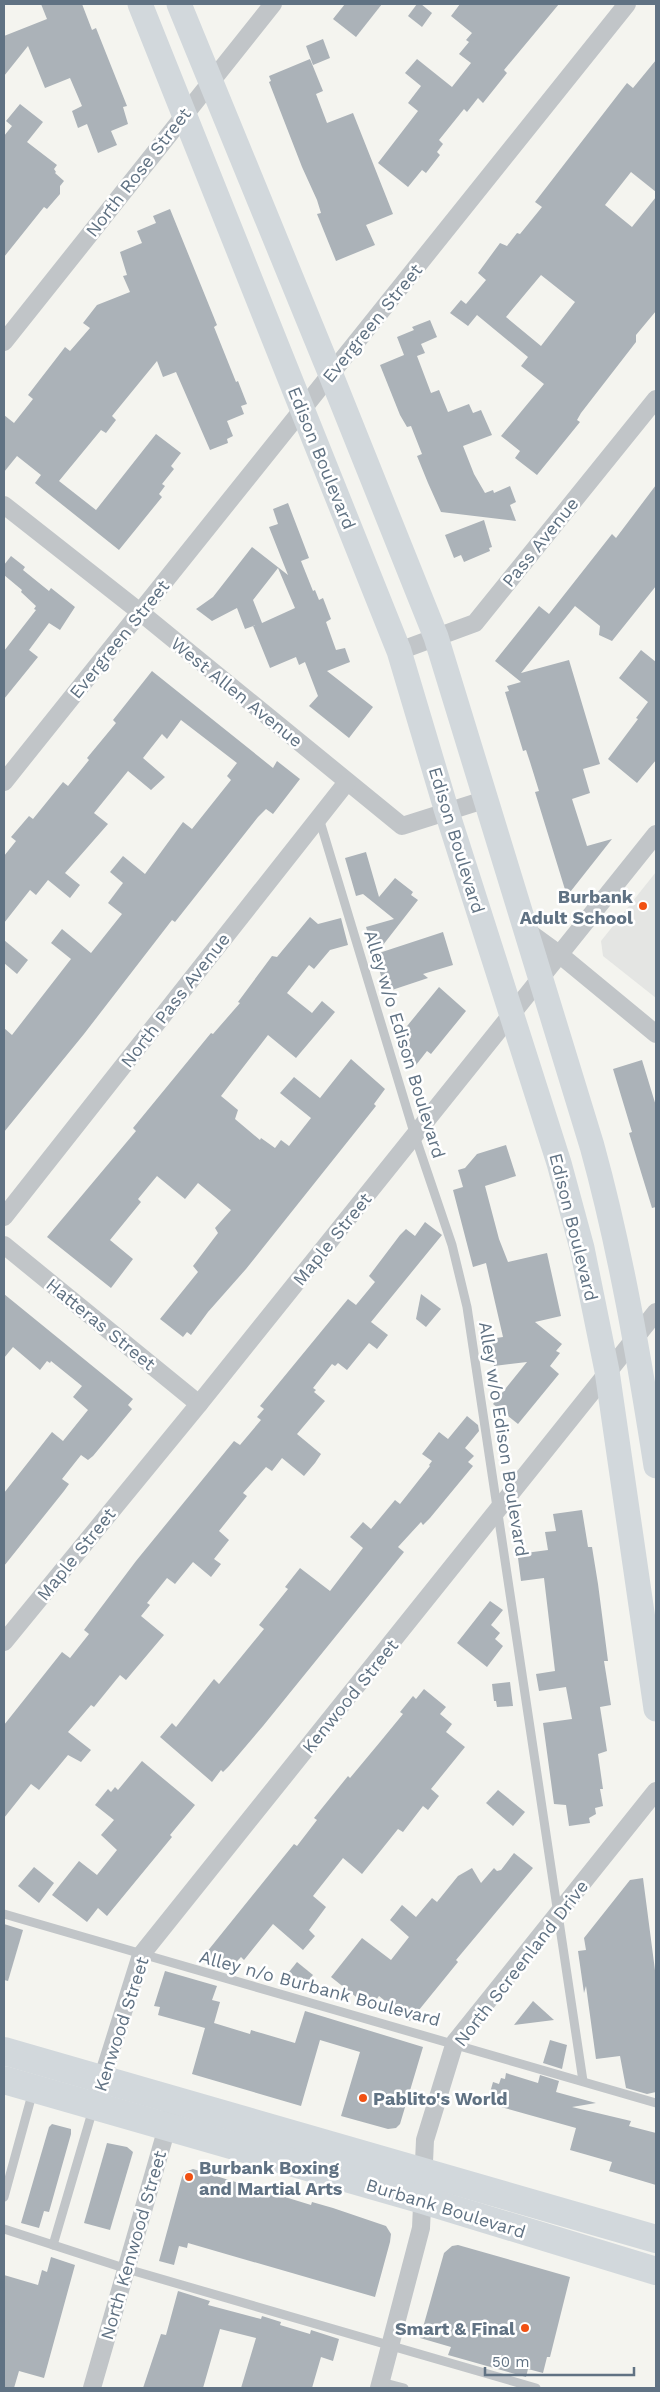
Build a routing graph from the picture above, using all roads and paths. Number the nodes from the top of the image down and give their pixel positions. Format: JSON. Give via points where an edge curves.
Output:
{"nodes":[{"id":1,"x":140,"y":4,"type":"edge"},
{"id":2,"x":178,"y":4,"type":"edge"},
{"id":3,"x":273,"y":4,"type":"edge"},
{"id":4,"x":627,"y":4,"type":"edge"},
{"id":5,"x":210,"y":82,"type":"junction"},
{"id":6,"x":184,"y":114,"type":"junction"},
{"id":7,"x":4,"y":342,"type":"edge"},
{"id":8,"x":331,"y":375,"type":"junction"},
{"id":9,"x":656,"y":398,"type":"edge"},
{"id":10,"x":303,"y":410,"type":"junction"},
{"id":11,"x":4,"y":505,"type":"edge"},
{"id":12,"x":140,"y":612,"type":"junction"},
{"id":13,"x":436,"y":637,"type":"junction"},
{"id":14,"x":399,"y":650,"type":"junction"},
{"id":15,"x":4,"y":782,"type":"edge"},
{"id":16,"x":347,"y":782,"type":"junction"},
{"id":17,"x":484,"y":800,"type":"junction"},
{"id":18,"x":447,"y":812,"type":"junction"},
{"id":19,"x":318,"y":818,"type":"junction"},
{"id":20,"x":656,"y":834,"type":"edge"},
{"id":21,"x":526,"y":930,"type":"junction"},
{"id":22,"x":559,"y":954,"type":"junction"},
{"id":23,"x":540,"y":980,"type":"junction"},
{"id":24,"x":513,"y":1015,"type":"junction"},
{"id":25,"x":656,"y":1034,"type":"edge"},
{"id":26,"x":415,"y":1136,"type":"junction"},
{"id":27,"x":4,"y":1217,"type":"edge"},
{"id":28,"x":4,"y":1245,"type":"edge"},
{"id":29,"x":656,"y":1312,"type":"edge"},
{"id":30,"x":636,"y":1337,"type":"junction"},
{"id":31,"x":608,"y":1371,"type":"junction"},
{"id":32,"x":199,"y":1404,"type":"junction"},
{"id":33,"x":656,"y":1466,"type":"edge"},
{"id":34,"x":499,"y":1511,"type":"junction"},
{"id":35,"x":4,"y":1642,"type":"edge"},
{"id":36,"x":656,"y":1709,"type":"edge"},
{"id":37,"x":656,"y":1791,"type":"edge"},
{"id":38,"x":559,"y":1912,"type":"junction"},
{"id":39,"x":4,"y":1914,"type":"edge"},
{"id":40,"x":141,"y":1955,"type":"junction"},
{"id":41,"x":455,"y":2042,"type":"junction"},
{"id":42,"x":4,"y":2051,"type":"edge"},
{"id":43,"x":4,"y":2080,"type":"edge"},
{"id":44,"x":102,"y":2080,"type":"junction"},
{"id":45,"x":583,"y":2081,"type":"junction"},
{"id":46,"x":34,"y":2089,"type":"junction"},
{"id":47,"x":175,"y":2101,"type":"junction"},
{"id":48,"x":656,"y":2103,"type":"edge"},
{"id":49,"x":94,"y":2106,"type":"junction"},
{"id":50,"x":167,"y":2127,"type":"junction"},
{"id":51,"x":424,"y":2172,"type":"junction"},
{"id":52,"x":4,"y":2196,"type":"edge"},
{"id":53,"x":424,"y":2200,"type":"junction"},
{"id":54,"x":4,"y":2229,"type":"edge"},
{"id":55,"x":656,"y":2239,"type":"edge"},
{"id":56,"x":52,"y":2245,"type":"junction"},
{"id":57,"x":126,"y":2269,"type":"junction"},
{"id":58,"x":656,"y":2271,"type":"edge"},
{"id":59,"x":391,"y":2347,"type":"junction"},
{"id":60,"x":380,"y":2385,"type":"edge"},
{"id":61,"x":92,"y":2388,"type":"edge"},
{"id":62,"x":404,"y":2388,"type":"edge"},
{"id":63,"x":530,"y":2388,"type":"edge"}],
"edges":[{"from":1,"to":6,"type":"main road","name":"Edison Boulevard"},
{"from":2,"to":5,"type":"main road","name":"Edison Boulevard"},
{"from":3,"to":5,"type":"street","name":"North Rose Street"},
{"from":4,"to":8,"type":"street","name":"Evergreen Street"},
{"from":5,"to":6,"type":"street","name":"North Rose Street"},
{"from":5,"to":8,"type":"main road","name":"Edison Boulevard"},
{"from":6,"to":7,"type":"street","name":"North Rose Street"},
{"from":6,"to":10,"type":"main road","name":"Edison Boulevard"},
{"from":8,"to":10,"type":"street","name":"Evergreen Street"},
{"from":8,"to":13,"type":"main road","name":"Edison Boulevard"},
{"from":9,"to":13,"type":"street","name":"Pass Avenue","via":[[475,623]]},
{"from":10,"to":12,"type":"street","name":"Evergreen Street"},
{"from":10,"to":14,"type":"main road","name":"Edison Boulevard"},
{"from":11,"to":12,"type":"street","name":"West Allen Avenue"},
{"from":12,"to":15,"type":"street","name":"Evergreen Street"},
{"from":12,"to":16,"type":"street","name":"West Allen Avenue"},
{"from":13,"to":14,"type":"street","name":"Pass Avenue"},
{"from":13,"to":17,"type":"main road","name":"Edison Boulevard"},
{"from":14,"to":18,"type":"main road","name":"Edison Boulevard"},
{"from":16,"to":18,"type":"street","name":"West Allen Avenue","via":[[402,826]]},
{"from":16,"to":19,"type":"street","name":"North Pass Avenue"},
{"from":17,"to":18,"type":"street","name":"West Allen Avenue"},
{"from":17,"to":21,"type":"main road","name":"Edison Boulevard"},
{"from":18,"to":24,"type":"main road","name":"Edison Boulevard"},
{"from":19,"to":26,"type":"lane","name":"Alley w/o Edison Boulevard"},
{"from":19,"to":27,"type":"street","name":"North Pass Avenue"},
{"from":20,"to":22,"type":"street","name":"Maple Street"},
{"from":21,"to":22,"type":"street"},
{"from":21,"to":23,"type":"main road","name":"Edison Boulevard"},
{"from":22,"to":23,"type":"street","name":"Maple Street"},
{"from":22,"to":25,"type":"street"},
{"from":23,"to":24,"type":"street","name":"Maple Street"},
{"from":23,"to":30,"type":"main road","name":"Edison Boulevard","via":[[612,1218]]},
{"from":24,"to":26,"type":"street","name":"Maple Street"},
{"from":24,"to":31,"type":"main road","name":"Edison Boulevard","via":[[580,1239]]},
{"from":26,"to":32,"type":"street","name":"Maple Street"},
{"from":26,"to":34,"type":"lane","name":"Alley w/o Edison Boulevard","via":[[452,1245],[467,1307]]},
{"from":28,"to":32,"type":"street","name":"Hatteras Street"},
{"from":29,"to":30,"type":"street","name":"Kenwood Street"},
{"from":30,"to":31,"type":"street","name":"Kenwood Street"},
{"from":30,"to":33,"type":"main road","name":"Edison Boulevard"},
{"from":31,"to":34,"type":"street","name":"Kenwood Street"},
{"from":31,"to":36,"type":"main road","name":"Edison Boulevard"},
{"from":32,"to":35,"type":"street","name":"Maple Street"},
{"from":34,"to":38,"type":"lane","name":"Alley w/o Edison Boulevard"},
{"from":34,"to":40,"type":"street","name":"Kenwood Street"},
{"from":37,"to":38,"type":"street","name":"North Screenland Drive"},
{"from":38,"to":41,"type":"street","name":"North Screenland Drive"},
{"from":38,"to":45,"type":"lane","name":"Alley w/o Edison Boulevard"},
{"from":39,"to":40,"type":"lane","name":"Alley n/o Burbank Boulevard"},
{"from":40,"to":41,"type":"lane","name":"Alley n/o Burbank Boulevard"},
{"from":40,"to":44,"type":"street","name":"Kenwood Street"},
{"from":41,"to":45,"type":"lane","name":"Alley n/o Burbank Boulevard"},
{"from":41,"to":51,"type":"street","name":"North Screenland Drive","via":[[425,2140]]},
{"from":42,"to":44,"type":"main road","name":"Burbank Boulevard"},
{"from":43,"to":46,"type":"main road","name":"Burbank Boulevard"},
{"from":44,"to":47,"type":"main road","name":"Burbank Boulevard"},
{"from":44,"to":49,"type":"street","name":"Kenwood Street"},
{"from":45,"to":48,"type":"lane","name":"Alley n/o Burbank Boulevard"},
{"from":46,"to":49,"type":"main road","name":"Burbank Boulevard"},
{"from":46,"to":52,"type":"lane"},
{"from":47,"to":50,"type":"street","name":"North Kenwood Street"},
{"from":47,"to":51,"type":"main road","name":"Burbank Boulevard"},
{"from":49,"to":50,"type":"main road","name":"Burbank Boulevard"},
{"from":49,"to":56,"type":"lane"},
{"from":50,"to":53,"type":"main road","name":"Burbank Boulevard"},
{"from":50,"to":57,"type":"street","name":"North Kenwood Street"},
{"from":51,"to":53,"type":"street","name":"North Screenland Drive"},
{"from":51,"to":55,"type":"main road","name":"Burbank Boulevard"},
{"from":53,"to":58,"type":"main road","name":"Burbank Boulevard"},
{"from":53,"to":59,"type":"street","name":"North Screenland Drive","via":[[419,2238]]},
{"from":54,"to":56,"type":"lane"},
{"from":56,"to":57,"type":"lane"},
{"from":57,"to":59,"type":"lane"},
{"from":57,"to":61,"type":"street","name":"North Kenwood Street"},
{"from":59,"to":60,"type":"street","name":"North Screenland Drive"},
{"from":59,"to":63,"type":"lane"},
{"from":60,"to":62,"type":"lane"}]}
